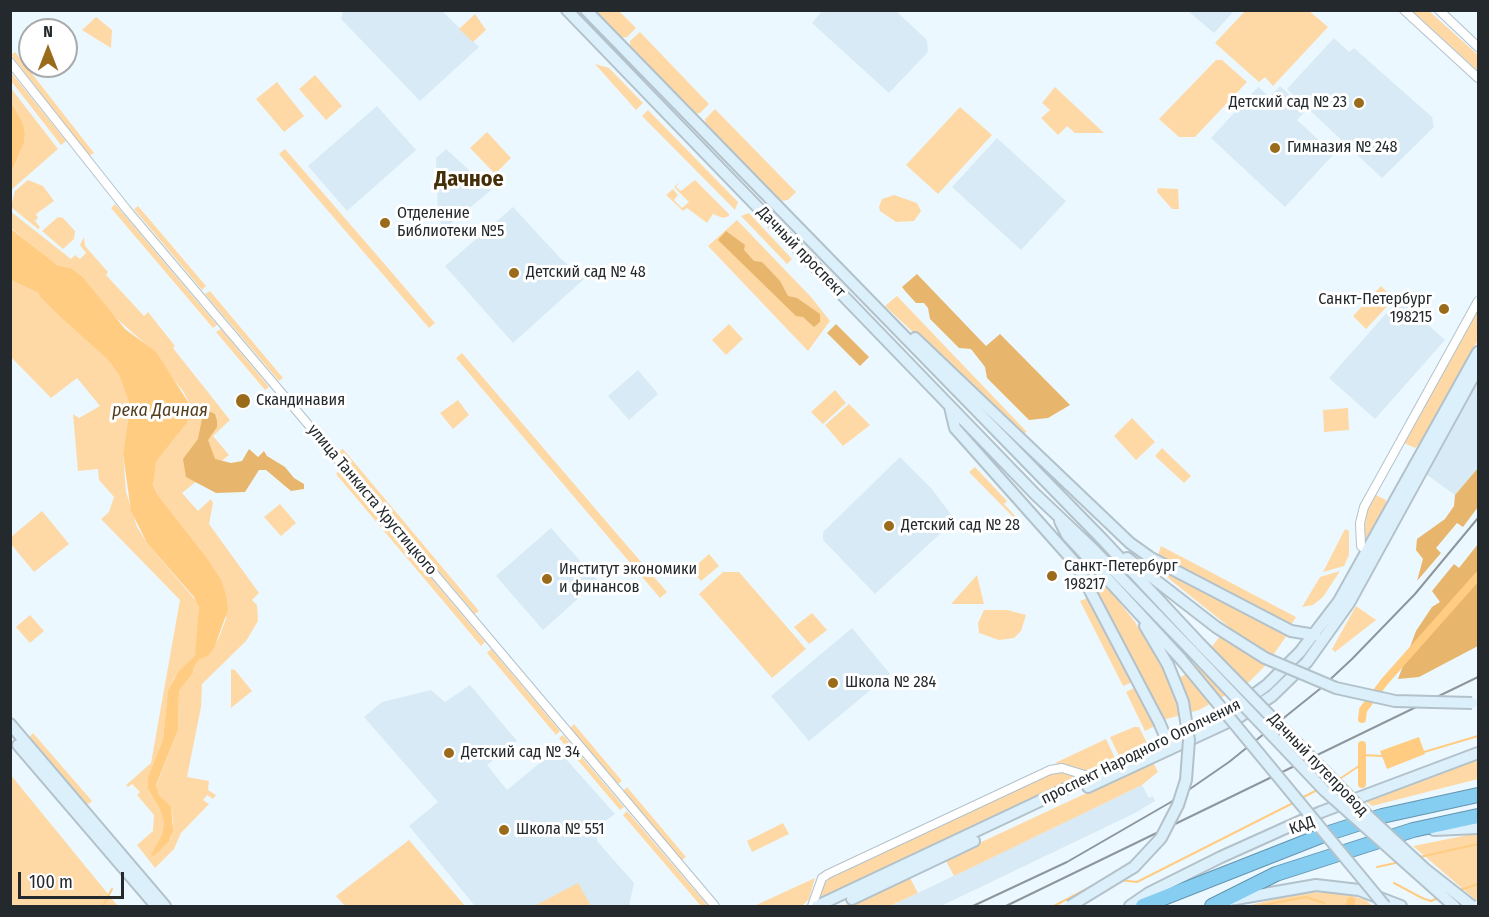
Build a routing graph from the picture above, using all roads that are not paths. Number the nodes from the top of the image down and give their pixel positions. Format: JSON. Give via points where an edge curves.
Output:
{"nodes":[{"id":1,"x":567,"y":10,"type":"edge"},
{"id":2,"x":586,"y":10,"type":"edge"},
{"id":3,"x":1404,"y":10,"type":"edge"},
{"id":4,"x":1439,"y":10,"type":"edge"},
{"id":5,"x":1479,"y":47,"type":"edge"},
{"id":6,"x":10,"y":62,"type":"edge"},
{"id":7,"x":1479,"y":78,"type":"edge"},
{"id":8,"x":1479,"y":301,"type":"edge"},
{"id":9,"x":903,"y":335,"type":"junction"},
{"id":10,"x":1479,"y":352,"type":"edge"},
{"id":11,"x":1479,"y":368,"type":"edge"},
{"id":12,"x":950,"y":406,"type":"junction"},
{"id":13,"x":1049,"y":485,"type":"joint"},
{"id":14,"x":1035,"y":494,"type":"joint"},
{"id":15,"x":1056,"y":513,"type":"junction"},
{"id":16,"x":1103,"y":540,"type":"junction"},
{"id":17,"x":1371,"y":554,"type":"junction"},
{"id":18,"x":1129,"y":600,"type":"junction"},
{"id":19,"x":1315,"y":635,"type":"junction"},
{"id":20,"x":1476,"y":702,"type":"edge"},
{"id":21,"x":10,"y":724,"type":"edge"},
{"id":22,"x":10,"y":735,"type":"edge"},
{"id":23,"x":1169,"y":745,"type":"junction"},
{"id":24,"x":1479,"y":753,"type":"edge"},
{"id":25,"x":1091,"y":777,"type":"junction"},
{"id":26,"x":1479,"y":795,"type":"edge"},
{"id":27,"x":1479,"y":816,"type":"edge"},
{"id":28,"x":1479,"y":828,"type":"edge"},
{"id":29,"x":1413,"y":830,"type":"junction"},
{"id":30,"x":1218,"y":904,"type":"edge"},
{"id":31,"x":156,"y":906,"type":"edge"},
{"id":32,"x":165,"y":906,"type":"edge"},
{"id":33,"x":715,"y":906,"type":"edge"},
{"id":34,"x":812,"y":906,"type":"edge"},
{"id":35,"x":818,"y":906,"type":"edge"},
{"id":36,"x":835,"y":906,"type":"edge"},
{"id":37,"x":1070,"y":906,"type":"edge"},
{"id":38,"x":1130,"y":906,"type":"edge"},
{"id":39,"x":1143,"y":906,"type":"edge"},
{"id":40,"x":1385,"y":906,"type":"edge"},
{"id":41,"x":1401,"y":906,"type":"edge"},
{"id":42,"x":1454,"y":906,"type":"edge"},
{"id":43,"x":1472,"y":906,"type":"edge"}],
"edges":[{"from":1,"to":12,"type":"main road","name":"Дачный проспект"},
{"from":2,"to":9,"type":"main road","name":"Дачный проспект"},
{"from":3,"to":7,"type":"street"},
{"from":4,"to":5,"type":"street"},
{"from":6,"to":33,"type":"street","name":"улица Танкиста Хрустицкого","via":[[115,196]]},
{"from":8,"to":17,"type":"street","via":[[1364,507],[1360,540]]},
{"from":9,"to":13,"type":"main road","name":"Дачный проспект"},
{"from":9,"to":19,"type":"main road","via":[[916,339],[929,350],[1130,543],[1151,558],[1292,631]]},
{"from":10,"to":17,"type":"main road","name":"проспект Народного Ополчения"},
{"from":11,"to":17,"type":"main road","name":"проспект Народного Ополчения"},
{"from":12,"to":14,"type":"main road","name":"Дачный проспект"},
{"from":12,"to":23,"type":"main road","via":[[955,428],[1076,564]]},
{"from":13,"to":16,"type":"main road","name":"Дачный путепровод"},
{"from":14,"to":15,"type":"main road","name":"Дачный путепровод"},
{"from":15,"to":18,"type":"main road","via":[[1067,535]]},
{"from":15,"to":42,"type":"main road","name":"Дачный путепровод","bridge":true,"via":[[1324,790]]},
{"from":16,"to":20,"type":"main road","bridge":true,"via":[[1229,636],[1287,669],[1361,695],[1422,704]]},
{"from":16,"to":43,"type":"main road","name":"Дачный путепровод","bridge":true,"via":[[1369,817]]},
{"from":17,"to":19,"type":"main road","name":"проспект Народного Ополчения"},
{"from":17,"to":23,"type":"main road","name":"проспект Народного Ополчения","via":[[1332,630],[1287,683],[1239,717]]},
{"from":18,"to":37,"type":"main road","bridge":true,"via":[[1168,664],[1183,702],[1189,740],[1186,780],[1167,827],[1144,858],[1114,882]]},
{"from":18,"to":40,"type":"main road","bridge":true},
{"from":19,"to":23,"type":"main road","name":"проспект Народного Ополчения","via":[[1251,697]]},
{"from":21,"to":32,"type":"main road"},
{"from":22,"to":31,"type":"main road"},
{"from":23,"to":25,"type":"main road","name":"проспект Народного Ополчения"},
{"from":23,"to":36,"type":"main road","name":"проспект Народного Ополчения"},
{"from":24,"to":38,"type":"main road","via":[[1322,812],[1221,857]]},
{"from":25,"to":34,"type":"street","via":[[1062,768],[1050,770],[828,874],[822,878]]},
{"from":25,"to":35,"type":"main road","name":"проспект Народного Ополчения"},
{"from":26,"to":39,"type":"highway","name":"КАД","via":[[1382,816],[1326,834]]},
{"from":27,"to":29,"type":"highway"},
{"from":28,"to":29,"type":"main road"},
{"from":29,"to":30,"type":"highway","via":[[1276,874]]},
{"from":30,"to":41,"type":"main road","via":[[1316,885],[1359,890]]}]}
